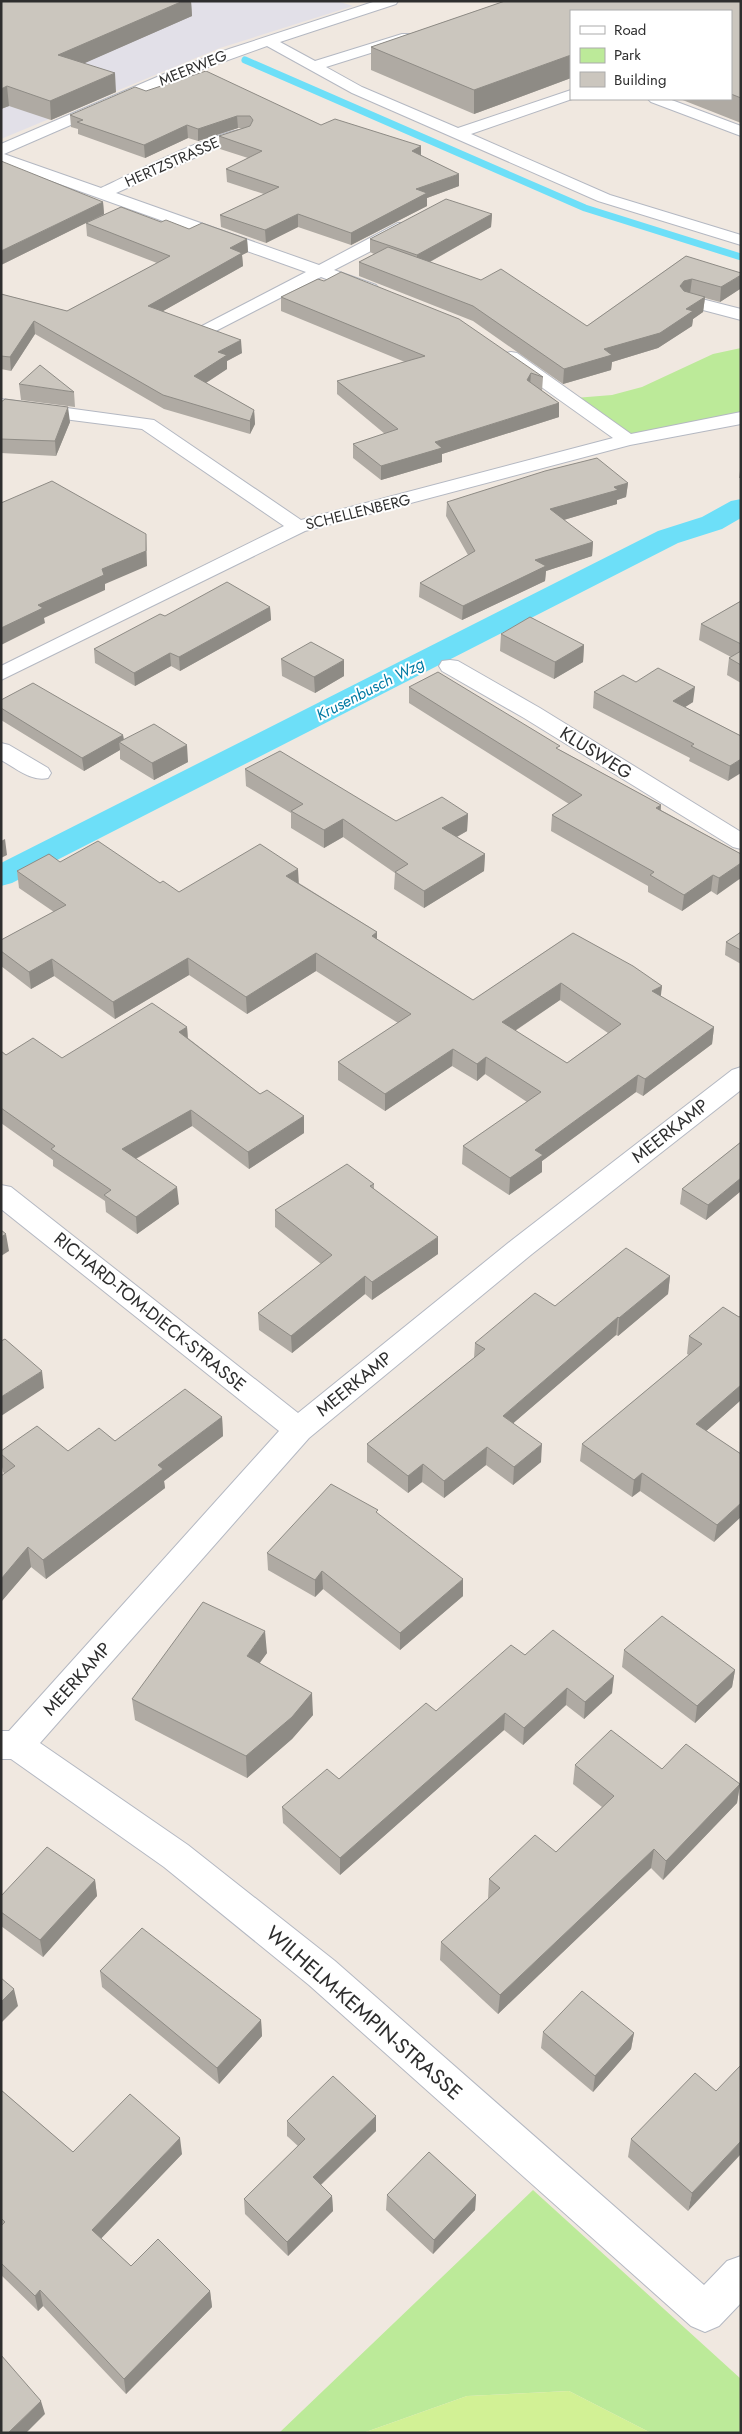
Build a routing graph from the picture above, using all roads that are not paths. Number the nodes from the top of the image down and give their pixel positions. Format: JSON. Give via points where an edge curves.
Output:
{"nodes":[{"id":1,"x":391,"y":1,"type":"edge"},
{"id":2,"x":425,"y":31,"type":"edge"},
{"id":3,"x":268,"y":41,"type":"junction"},
{"id":4,"x":313,"y":66,"type":"junction"},
{"id":5,"x":570,"y":94,"type":"edge"},
{"id":6,"x":659,"y":100,"type":"edge"},
{"id":7,"x":741,"y":131,"type":"edge"},
{"id":8,"x":244,"y":133,"type":"edge"},
{"id":9,"x":456,"y":134,"type":"junction"},
{"id":10,"x":1,"y":150,"type":"edge"},
{"id":11,"x":1,"y":158,"type":"edge"},
{"id":12,"x":102,"y":194,"type":"junction"},
{"id":13,"x":417,"y":219,"type":"edge"},
{"id":14,"x":741,"y":240,"type":"edge"},
{"id":15,"x":321,"y":270,"type":"junction"},
{"id":16,"x":382,"y":293,"type":"edge"},
{"id":17,"x":690,"y":300,"type":"edge"},
{"id":18,"x":741,"y":315,"type":"edge"},
{"id":19,"x":206,"y":332,"type":"edge"},
{"id":20,"x":499,"y":348,"type":"edge"},
{"id":21,"x":1,"y":405,"type":"edge"},
{"id":22,"x":739,"y":419,"type":"edge"},
{"id":23,"x":628,"y":440,"type":"junction"},
{"id":24,"x":298,"y":527,"type":"junction"},
{"id":25,"x":450,"y":666,"type":"dead end"},
{"id":26,"x":1,"y":674,"type":"edge"},
{"id":27,"x":1,"y":750,"type":"edge"},
{"id":28,"x":40,"y":773,"type":"dead end"},
{"id":29,"x":741,"y":842,"type":"edge"},
{"id":30,"x":741,"y":1076,"type":"edge"},
{"id":31,"x":1,"y":1194,"type":"edge"},
{"id":32,"x":298,"y":1430,"type":"junction"},
{"id":33,"x":9,"y":1745,"type":"edge"},
{"id":34,"x":741,"y":2274,"type":"edge"}],
"edges":[{"from":1,"to":3,"type":"street","name":"MEERWEG"},
{"from":2,"to":4,"type":"street"},
{"from":3,"to":4,"type":"street"},
{"from":3,"to":10,"type":"street","name":"MEERWEG","via":[[176,74]]},
{"from":4,"to":9,"type":"street","via":[[357,90]]},
{"from":5,"to":9,"type":"street"},
{"from":6,"to":7,"type":"street"},
{"from":8,"to":12,"type":"street","name":"HERTZSTRASSE","via":[[228,137]]},
{"from":9,"to":14,"type":"street","via":[[604,198]]},
{"from":11,"to":12,"type":"street","name":"HERTZSTRASSE"},
{"from":12,"to":15,"type":"street","name":"HERTZSTRASSE"},
{"from":13,"to":15,"type":"street"},
{"from":15,"to":16,"type":"street","name":"HERTZSTRASSE"},
{"from":15,"to":19,"type":"street"},
{"from":17,"to":18,"type":"street"},
{"from":20,"to":23,"type":"street"},
{"from":21,"to":24,"type":"street","via":[[147,424]]},
{"from":22,"to":23,"type":"street","name":"SCHELLENBERG"},
{"from":23,"to":24,"type":"street","name":"SCHELLENBERG"},
{"from":24,"to":26,"type":"street","name":"SCHELLENBERG"},
{"from":25,"to":29,"type":"street","name":"KLUSWEG"},
{"from":27,"to":28,"type":"street"},
{"from":30,"to":32,"type":"street","name":"MEERKAMP","via":[[522,1247]]},
{"from":31,"to":32,"type":"street","name":"RICHARD-TOM-DIECK-STRASSE"},
{"from":32,"to":33,"type":"street","name":"MEERKAMP"},
{"from":33,"to":34,"type":"street","name":"WILHELM-KEMPIN-STRASSE","via":[[176,1856],[322,1973],[705,2312]]}]}
